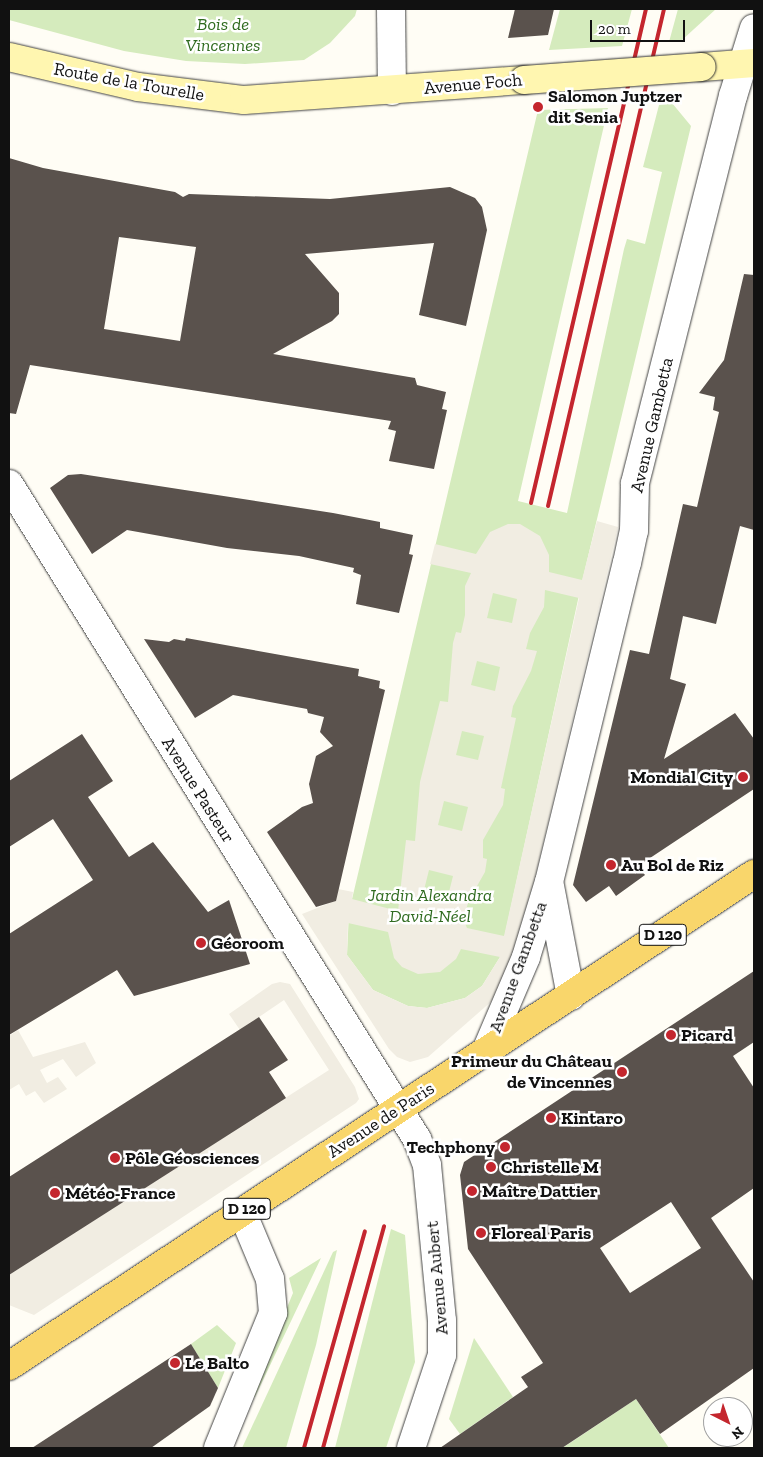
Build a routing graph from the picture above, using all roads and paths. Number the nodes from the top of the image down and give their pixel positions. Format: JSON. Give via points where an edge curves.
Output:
{"nodes":[{"id":1,"x":391,"y":9,"type":"edge"},
{"id":2,"x":754,"y":28,"type":"edge"},
{"id":3,"x":9,"y":57,"type":"edge"},
{"id":4,"x":749,"y":63,"type":"edge"},
{"id":5,"x":392,"y":91,"type":"junction"},
{"id":6,"x":340,"y":94,"type":"joint"},
{"id":7,"x":9,"y":484,"type":"edge"},
{"id":8,"x":754,"y":874,"type":"edge"},
{"id":9,"x":549,"y":882,"type":"junction"},
{"id":10,"x":571,"y":996,"type":"junction"},
{"id":11,"x":486,"y":1051,"type":"junction"},
{"id":12,"x":396,"y":1102,"type":"junction"},
{"id":13,"x":242,"y":1212,"type":"junction"},
{"id":14,"x":9,"y":1366,"type":"edge"},
{"id":15,"x":218,"y":1448,"type":"edge"},
{"id":16,"x":410,"y":1448,"type":"edge"}],
"edges":[{"from":1,"to":5,"type":"street"},
{"from":2,"to":4,"type":"street","name":"Avenue Gambetta"},
{"from":3,"to":6,"type":"street","name":"Route de la Tourelle","via":[[138,87],[196,95],[244,100]]},
{"from":4,"to":5,"type":"street","name":"Avenue Foch","bridge":true},
{"from":4,"to":9,"type":"street","name":"Avenue Gambetta","via":[[635,484],[634,531]]},
{"from":5,"to":6,"type":"street","name":"Avenue Foch"},
{"from":7,"to":12,"type":"street","name":"Avenue Pasteur"},
{"from":8,"to":10,"type":"main road","name":"Avenue de Paris","number":"D 120"},
{"from":9,"to":10,"type":"street","name":"Avenue Gambetta"},
{"from":9,"to":11,"type":"street","name":"Avenue Gambetta","via":[[526,957]]},
{"from":10,"to":11,"type":"main road","name":"Avenue de Paris","number":"D 120"},
{"from":11,"to":12,"type":"main road","name":"Avenue de Paris","number":"D 120"},
{"from":12,"to":13,"type":"main road","name":"Avenue de Paris","number":"D 120"},
{"from":12,"to":16,"type":"street","name":"Avenue Aubert","via":[[427,1165],[442,1321],[442,1355]]},
{"from":13,"to":14,"type":"main road","name":"Avenue de Paris","number":"D 120"},
{"from":13,"to":15,"type":"street","via":[[270,1279],[273,1313]]}]}
